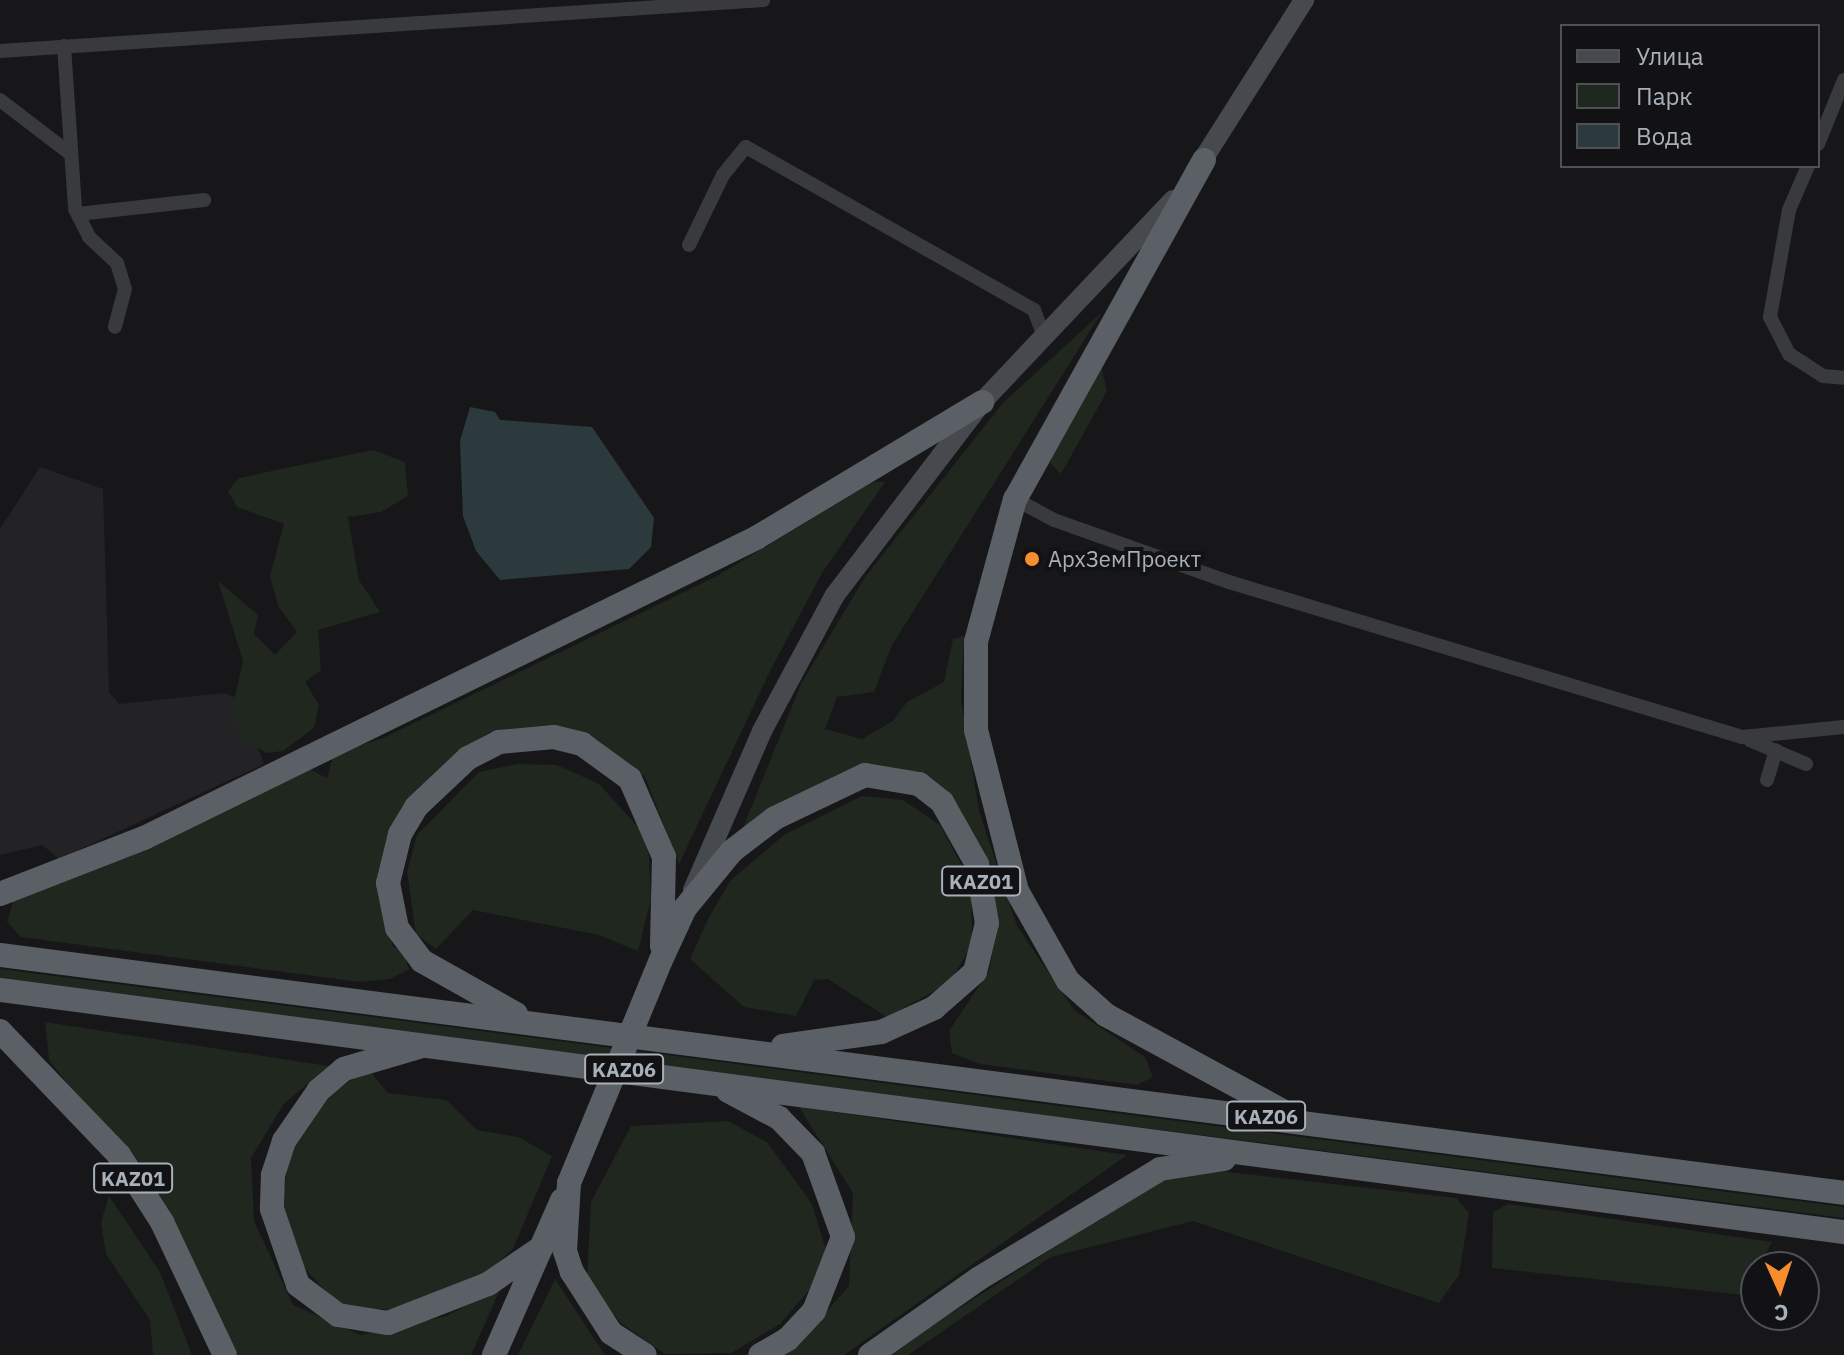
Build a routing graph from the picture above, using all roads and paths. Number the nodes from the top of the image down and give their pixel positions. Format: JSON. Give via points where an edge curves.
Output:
{"nodes":[{"id":1,"x":763,"y":0,"type":"edge"},
{"id":2,"x":1304,"y":0,"type":"edge"},
{"id":3,"x":64,"y":46,"type":"junction"},
{"id":4,"x":0,"y":51,"type":"edge"},
{"id":5,"x":1844,"y":80,"type":"edge"},
{"id":6,"x":0,"y":100,"type":"edge"},
{"id":7,"x":1820,"y":139,"type":"edge"},
{"id":8,"x":68,"y":152,"type":"junction"},
{"id":9,"x":1204,"y":160,"type":"junction"},
{"id":10,"x":1807,"y":168,"type":"edge"},
{"id":11,"x":204,"y":200,"type":"dead end"},
{"id":12,"x":78,"y":214,"type":"junction"},
{"id":13,"x":689,"y":245,"type":"dead end"},
{"id":14,"x":115,"y":327,"type":"dead end"},
{"id":15,"x":1044,"y":336,"type":"junction"},
{"id":16,"x":1844,"y":378,"type":"edge"},
{"id":17,"x":982,"y":402,"type":"junction"},
{"id":18,"x":1015,"y":499,"type":"junction"},
{"id":19,"x":1844,"y":727,"type":"edge"},
{"id":20,"x":1742,"y":737,"type":"junction"},
{"id":21,"x":1776,"y":750,"type":"junction"},
{"id":22,"x":1806,"y":764,"type":"dead end"},
{"id":23,"x":1767,"y":780,"type":"dead end"},
{"id":24,"x":0,"y":894,"type":"edge"},
{"id":25,"x":685,"y":908,"type":"junction"},
{"id":26,"x":0,"y":955,"type":"edge"},
{"id":27,"x":661,"y":960,"type":"junction"},
{"id":28,"x":0,"y":990,"type":"edge"},
{"id":29,"x":560,"y":1029,"type":"junction"},
{"id":30,"x":0,"y":1031,"type":"edge"},
{"id":31,"x":430,"y":1044,"type":"junction"},
{"id":32,"x":688,"y":1047,"type":"junction"},
{"id":33,"x":680,"y":1077,"type":"junction"},
{"id":34,"x":1353,"y":1127,"type":"junction"},
{"id":35,"x":1247,"y":1155,"type":"junction"},
{"id":36,"x":569,"y":1183,"type":"junction"},
{"id":37,"x":1844,"y":1193,"type":"edge"},
{"id":38,"x":1844,"y":1232,"type":"edge"},
{"id":39,"x":542,"y":1247,"type":"junction"},
{"id":40,"x":225,"y":1355,"type":"edge"},
{"id":41,"x":494,"y":1355,"type":"edge"},
{"id":42,"x":645,"y":1355,"type":"edge"},
{"id":43,"x":760,"y":1355,"type":"edge"},
{"id":44,"x":870,"y":1355,"type":"edge"}],
"edges":[{"from":1,"to":3,"type":"street"},
{"from":2,"to":9,"type":"main road"},
{"from":3,"to":4,"type":"street"},
{"from":3,"to":8,"type":"street"},
{"from":5,"to":7,"type":"street"},
{"from":6,"to":8,"type":"street"},
{"from":8,"to":12,"type":"street"},
{"from":9,"to":15,"type":"main road"},
{"from":9,"to":18,"type":"highway"},
{"from":10,"to":16,"type":"street","via":[[1789,210],[1770,317],[1789,354],[1823,376]]},
{"from":11,"to":12,"type":"street"},
{"from":12,"to":14,"type":"street","via":[[121,276],[125,289]]},
{"from":13,"to":15,"type":"street","via":[[723,175],[746,147],[1034,310]]},
{"from":15,"to":17,"type":"main road"},
{"from":17,"to":24,"type":"highway","via":[[756,538],[144,838]]},
{"from":17,"to":25,"type":"main road","via":[[835,595],[762,731]]},
{"from":18,"to":20,"type":"street","via":[[1054,520],[1229,582]]},
{"from":18,"to":34,"type":"highway","via":[[976,642],[976,730],[1002,844],[1043,942],[1068,981],[1106,1015],[1182,1061],[1278,1109]]},
{"from":19,"to":20,"type":"street"},
{"from":20,"to":21,"type":"street"},
{"from":21,"to":22,"type":"street"},
{"from":21,"to":23,"type":"street"},
{"from":25,"to":27,"type":"highway","number":"KАZ01"},
{"from":25,"to":32,"type":"highway","number":"KАZ01","via":[[732,851],[775,818],[838,784],[896,777],[942,802],[961,828],[977,864],[987,923],[986,948],[962,988],[881,1032],[822,1046]]},
{"from":26,"to":29,"type":"highway","number":"KАZ06"},
{"from":27,"to":29,"type":"highway","via":[[664,857],[630,779],[582,744],[554,737],[499,742],[468,758],[416,807],[400,834],[388,883],[397,928],[422,961],[461,988]]},
{"from":27,"to":36,"type":"highway","number":"KАZ01","bridge":true},
{"from":28,"to":31,"type":"highway","number":"KАZ06"},
{"from":29,"to":32,"type":"highway","number":"KАZ06"},
{"from":30,"to":40,"type":"highway","number":"KАZ01","via":[[119,1155],[162,1222]]},
{"from":31,"to":33,"type":"highway","number":"KАZ06"},
{"from":31,"to":39,"type":"highway","via":[[344,1069],[319,1090],[284,1141],[272,1209],[298,1285],[338,1315],[388,1323],[488,1284]]},
{"from":32,"to":34,"type":"highway","number":"KАZ06"},
{"from":33,"to":35,"type":"highway","number":"KАZ06"},
{"from":33,"to":43,"type":"highway","via":[[746,1097],[779,1118],[813,1153],[836,1202],[843,1237],[833,1277],[788,1339]]},
{"from":34,"to":37,"type":"highway","number":"KАZ06"},
{"from":35,"to":38,"type":"highway","number":"KАZ06"},
{"from":35,"to":44,"type":"highway","via":[[1160,1169],[978,1279]]},
{"from":36,"to":39,"type":"highway","number":"KАZ01"},
{"from":36,"to":42,"type":"highway","via":[[565,1251],[572,1272],[611,1333]]},
{"from":39,"to":41,"type":"highway","number":"KАZ01"}]}
